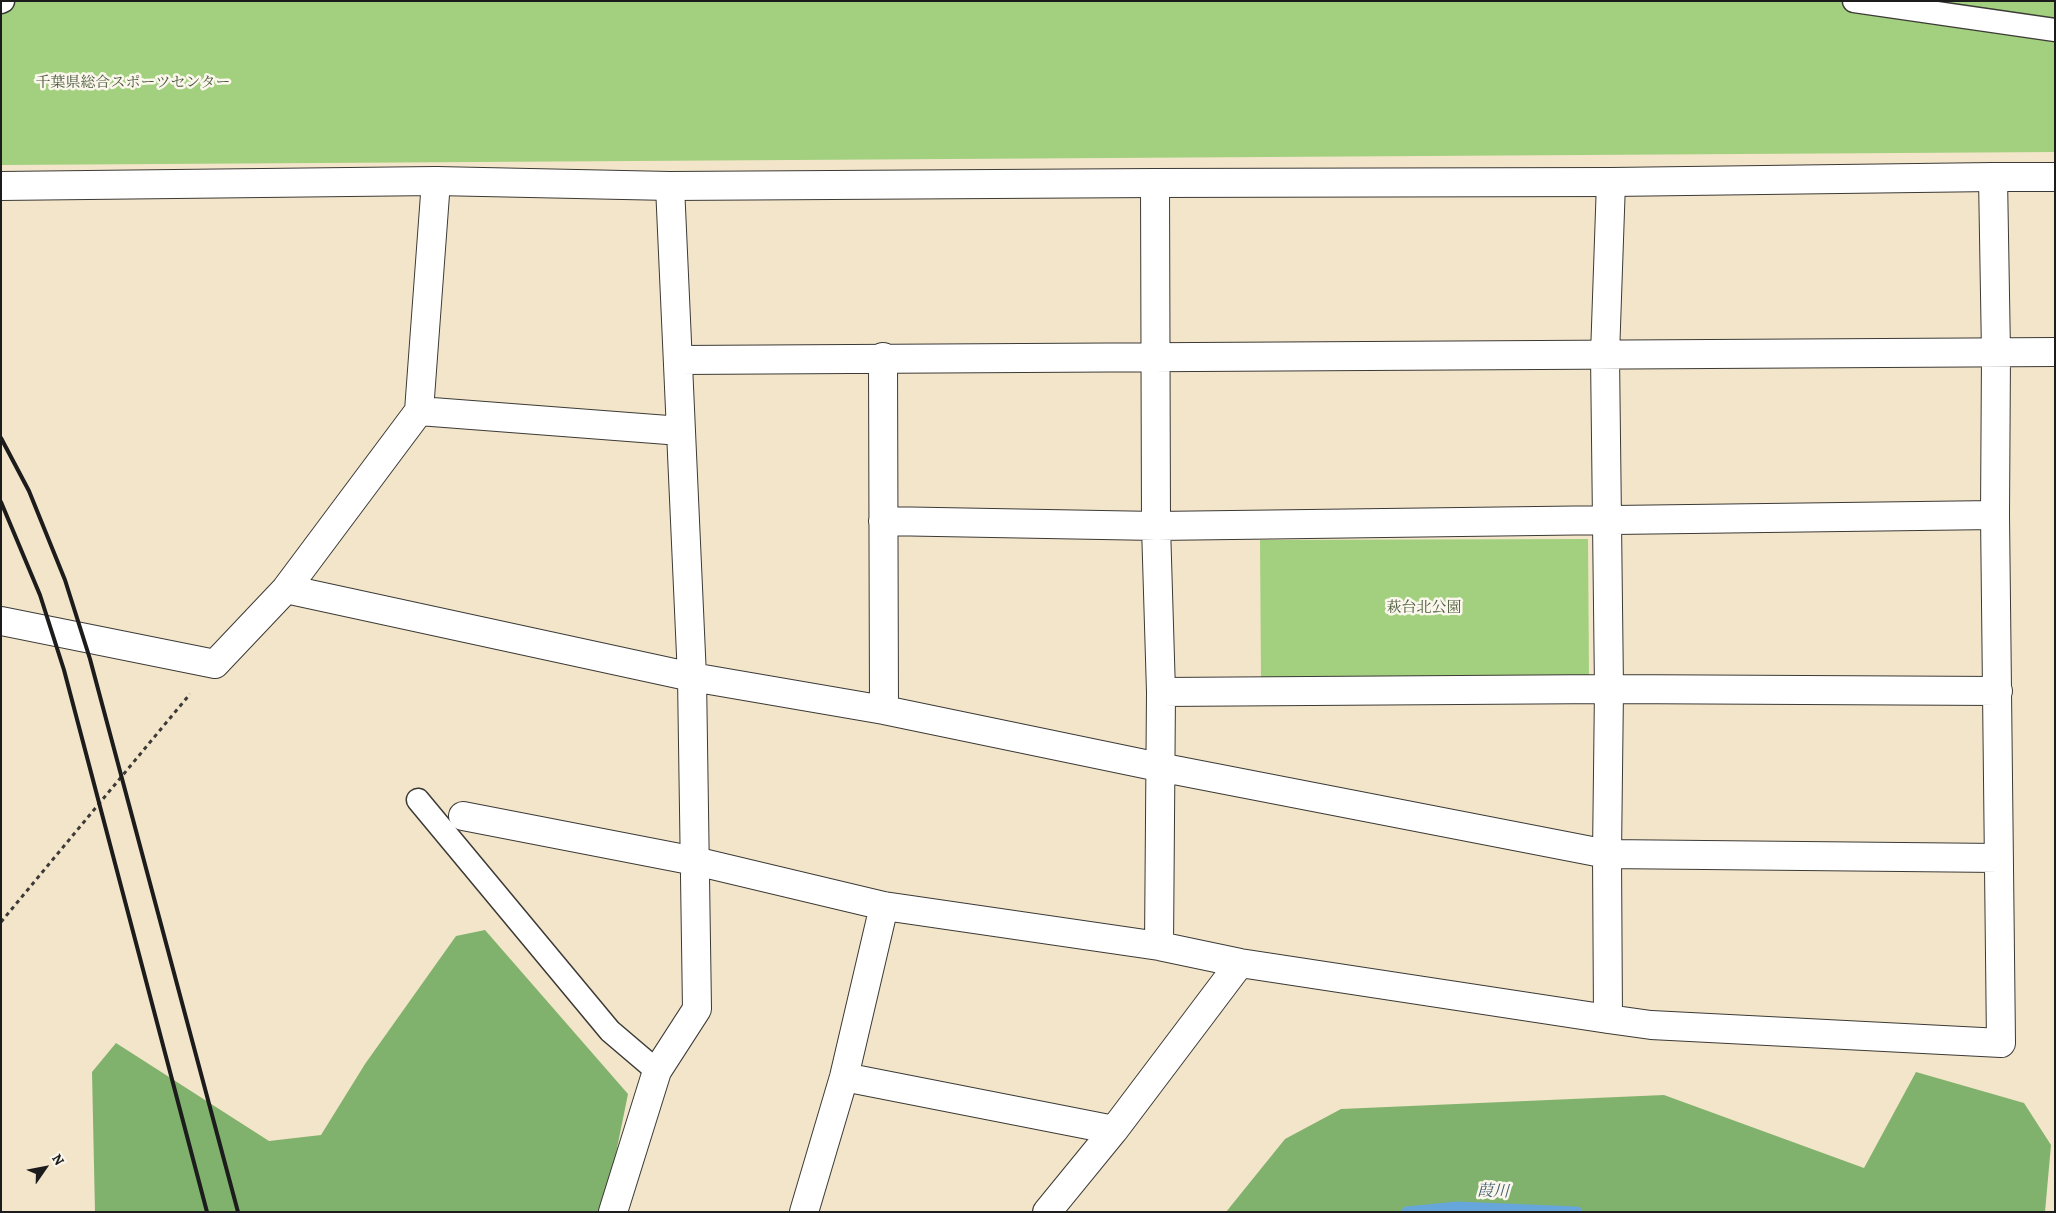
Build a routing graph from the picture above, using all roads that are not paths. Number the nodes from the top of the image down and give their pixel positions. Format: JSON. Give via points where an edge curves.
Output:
{"nodes":[{"id":1,"x":1854,"y":1,"type":"edge"},
{"id":2,"x":2055,"y":30,"type":"edge"},
{"id":3,"x":1993,"y":177,"type":"junction"},
{"id":4,"x":2055,"y":177,"type":"edge"},
{"id":5,"x":436,"y":181,"type":"junction"},
{"id":6,"x":1155,"y":182,"type":"junction"},
{"id":7,"x":1612,"y":182,"type":"junction"},
{"id":8,"x":1,"y":186,"type":"edge"},
{"id":9,"x":670,"y":186,"type":"junction"},
{"id":10,"x":2055,"y":352,"type":"edge"},
{"id":11,"x":1996,"y":353,"type":"junction"},
{"id":12,"x":1605,"y":355,"type":"junction"},
{"id":13,"x":883,"y":357,"type":"junction"},
{"id":14,"x":1156,"y":357,"type":"junction"},
{"id":15,"x":679,"y":360,"type":"junction"},
{"id":16,"x":419,"y":411,"type":"junction"},
{"id":17,"x":681,"y":431,"type":"junction"},
{"id":18,"x":1995,"y":515,"type":"junction"},
{"id":19,"x":883,"y":521,"type":"junction"},
{"id":20,"x":1607,"y":521,"type":"junction"},
{"id":21,"x":1156,"y":526,"type":"junction"},
{"id":22,"x":286,"y":589,"type":"junction"},
{"id":23,"x":1,"y":621,"type":"edge"},
{"id":24,"x":692,"y":677,"type":"junction"},
{"id":25,"x":1609,"y":688,"type":"junction"},
{"id":26,"x":1998,"y":691,"type":"junction"},
{"id":27,"x":1161,"y":692,"type":"junction"},
{"id":28,"x":884,"y":710,"type":"junction"},
{"id":29,"x":1159,"y":766,"type":"junction"},
{"id":30,"x":418,"y":800,"type":"dead end"},
{"id":31,"x":463,"y":816,"type":"dead end"},
{"id":32,"x":1607,"y":854,"type":"junction"},
{"id":33,"x":1999,"y":858,"type":"junction"},
{"id":34,"x":695,"y":861,"type":"junction"},
{"id":35,"x":884,"y":906,"type":"junction"},
{"id":36,"x":1159,"y":946,"type":"junction"},
{"id":37,"x":1240,"y":963,"type":"junction"},
{"id":38,"x":1608,"y":1019,"type":"junction"},
{"id":39,"x":657,"y":1072,"type":"junction"},
{"id":40,"x":844,"y":1077,"type":"junction"},
{"id":41,"x":1114,"y":1130,"type":"junction"},
{"id":42,"x":613,"y":1212,"type":"edge"},
{"id":43,"x":804,"y":1212,"type":"edge"},
{"id":44,"x":1047,"y":1212,"type":"edge"}],
"edges":[{"from":1,"to":2,"type":"lane"},
{"from":3,"to":4,"type":"street"},
{"from":3,"to":7,"type":"street"},
{"from":3,"to":11,"type":"street"},
{"from":5,"to":8,"type":"street"},
{"from":5,"to":9,"type":"street"},
{"from":5,"to":16,"type":"street"},
{"from":6,"to":7,"type":"street"},
{"from":6,"to":9,"type":"street"},
{"from":6,"to":14,"type":"street"},
{"from":7,"to":12,"type":"street"},
{"from":9,"to":15,"type":"street"},
{"from":10,"to":11,"type":"street"},
{"from":11,"to":12,"type":"street"},
{"from":11,"to":18,"type":"street"},
{"from":12,"to":14,"type":"street"},
{"from":12,"to":20,"type":"street"},
{"from":13,"to":14,"type":"street"},
{"from":13,"to":15,"type":"street"},
{"from":13,"to":19,"type":"street"},
{"from":14,"to":21,"type":"street"},
{"from":15,"to":17,"type":"street"},
{"from":16,"to":17,"type":"street"},
{"from":16,"to":22,"type":"street"},
{"from":17,"to":24,"type":"street"},
{"from":18,"to":20,"type":"street"},
{"from":18,"to":26,"type":"street"},
{"from":19,"to":21,"type":"street"},
{"from":19,"to":28,"type":"street"},
{"from":20,"to":21,"type":"street"},
{"from":20,"to":25,"type":"street"},
{"from":21,"to":27,"type":"street"},
{"from":22,"to":23,"type":"street","via":[[215,664]]},
{"from":22,"to":24,"type":"street"},
{"from":24,"to":28,"type":"street"},
{"from":24,"to":34,"type":"street"},
{"from":25,"to":26,"type":"street"},
{"from":25,"to":27,"type":"street"},
{"from":25,"to":32,"type":"street"},
{"from":26,"to":33,"type":"street"},
{"from":27,"to":29,"type":"street"},
{"from":28,"to":29,"type":"street"},
{"from":29,"to":32,"type":"street"},
{"from":29,"to":36,"type":"street"},
{"from":30,"to":39,"type":"lane","via":[[610,1031]]},
{"from":31,"to":34,"type":"street"},
{"from":32,"to":33,"type":"street"},
{"from":32,"to":38,"type":"street"},
{"from":33,"to":38,"type":"street","via":[[2001,1043],[1651,1025]]},
{"from":34,"to":35,"type":"street"},
{"from":34,"to":39,"type":"street","via":[[697,1008]]},
{"from":35,"to":36,"type":"street"},
{"from":35,"to":40,"type":"street"},
{"from":36,"to":37,"type":"street"},
{"from":37,"to":38,"type":"street"},
{"from":37,"to":41,"type":"street"},
{"from":39,"to":42,"type":"street"},
{"from":40,"to":41,"type":"street"},
{"from":40,"to":43,"type":"street"},
{"from":41,"to":44,"type":"street"}]}
